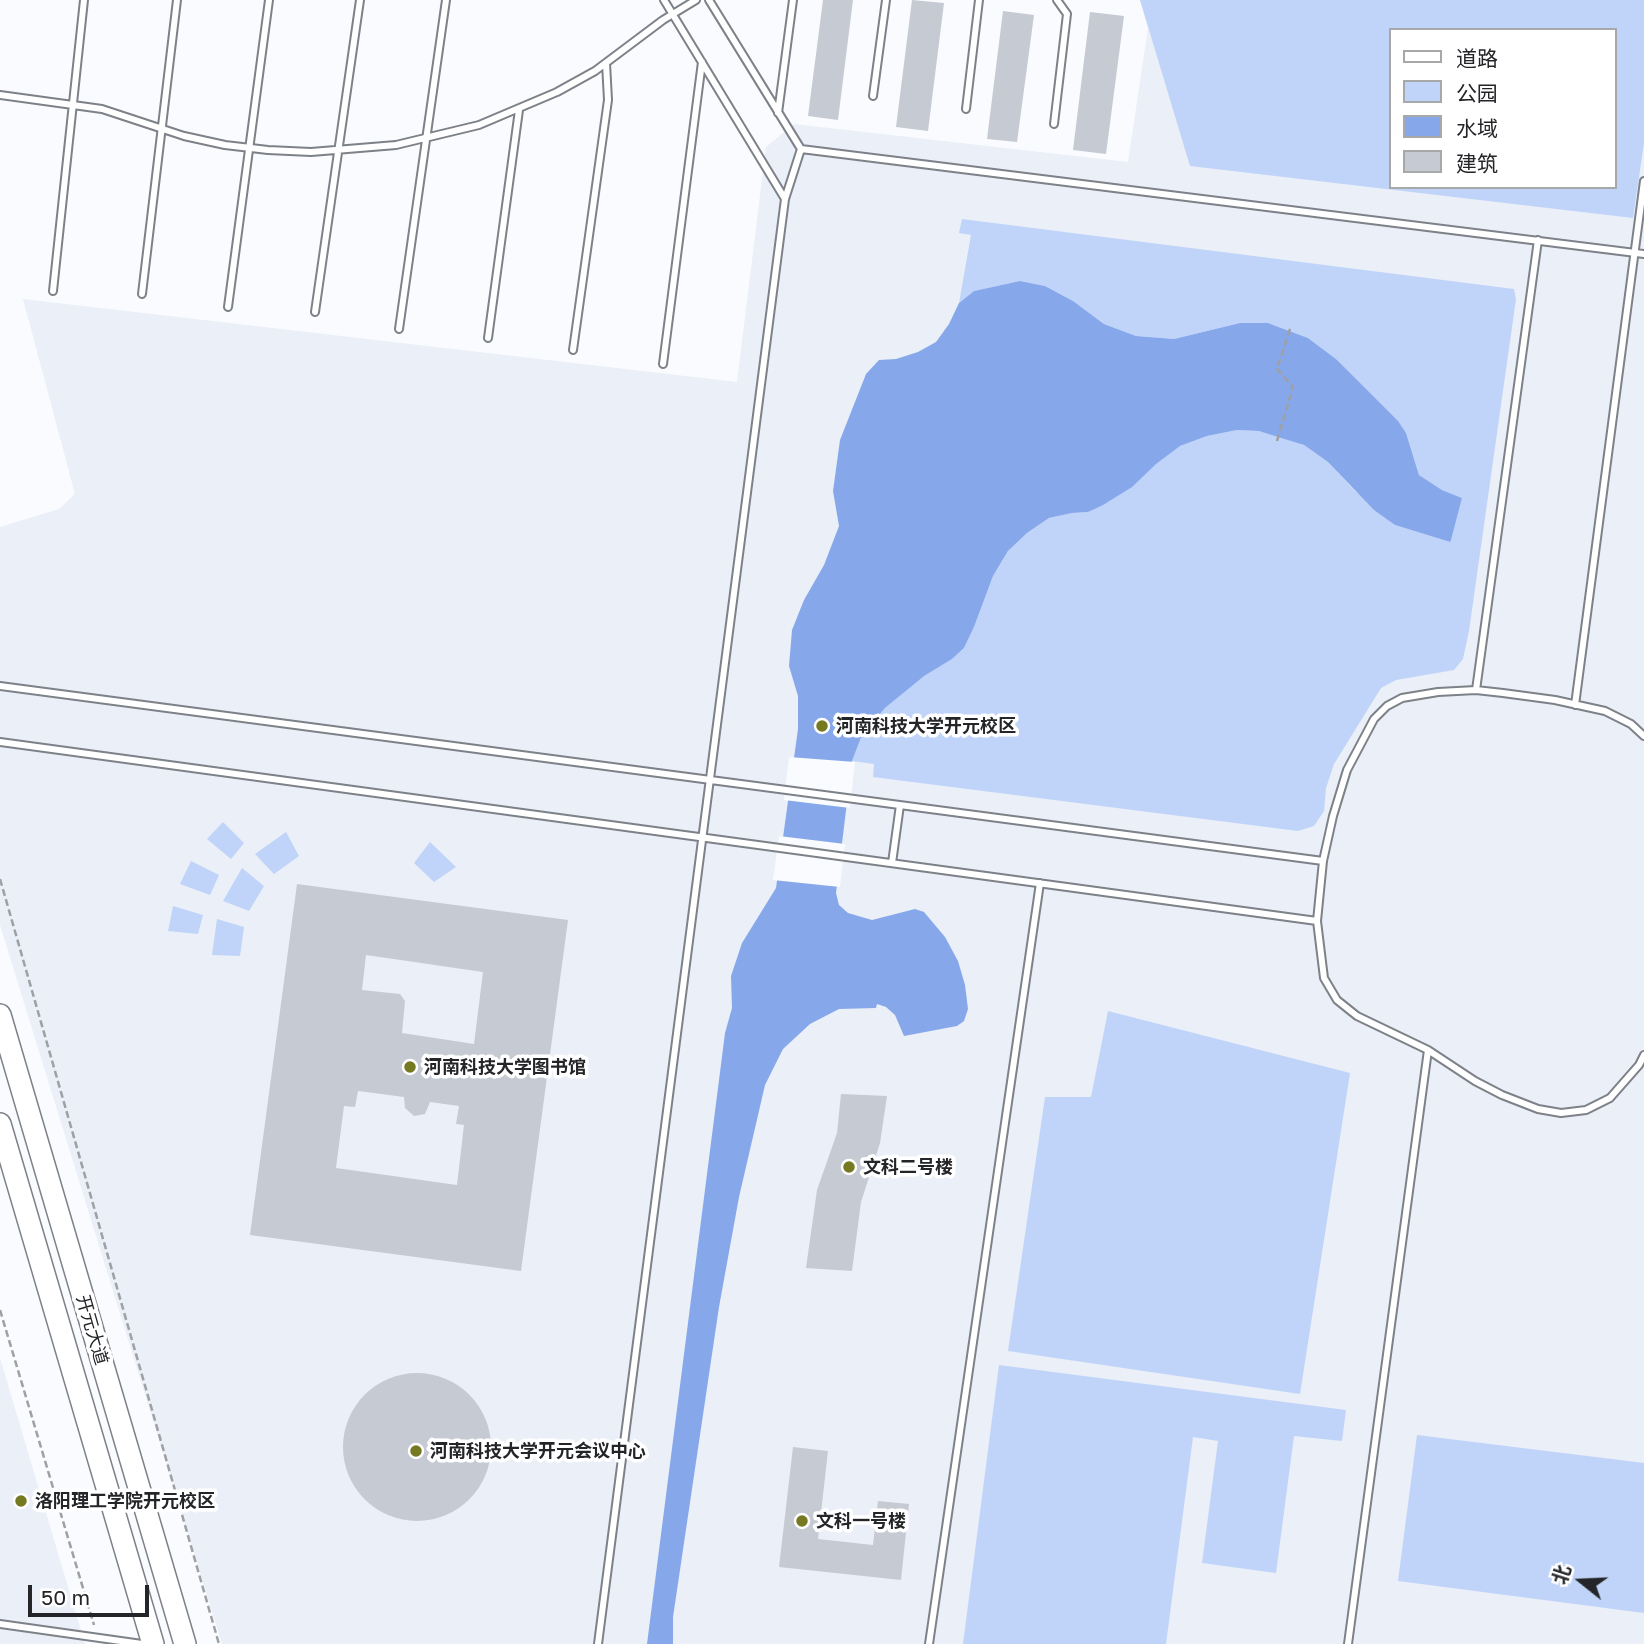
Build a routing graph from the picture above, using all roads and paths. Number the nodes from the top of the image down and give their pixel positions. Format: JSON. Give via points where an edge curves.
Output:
{"nodes":[{"id":1,"x":84,"y":0,"type":"edge"},
{"id":2,"x":177,"y":0,"type":"edge"},
{"id":3,"x":269,"y":0,"type":"edge"},
{"id":4,"x":360,"y":0,"type":"edge"},
{"id":5,"x":446,"y":0,"type":"edge"},
{"id":6,"x":664,"y":0,"type":"edge"},
{"id":7,"x":696,"y":0,"type":"edge"},
{"id":8,"x":709,"y":0,"type":"edge"},
{"id":9,"x":793,"y":0,"type":"edge"},
{"id":10,"x":886,"y":0,"type":"edge"},
{"id":11,"x":979,"y":0,"type":"edge"},
{"id":12,"x":1057,"y":0,"type":"edge"},
{"id":13,"x":672,"y":14,"type":"junction"},
{"id":14,"x":702,"y":62,"type":"junction"},
{"id":15,"x":606,"y":63,"type":"junction"},
{"id":16,"x":0,"y":95,"type":"edge"},
{"id":17,"x":873,"y":96,"type":"dead end"},
{"id":18,"x":73,"y":105,"type":"junction"},
{"id":19,"x":966,"y":109,"type":"dead end"},
{"id":20,"x":519,"y":110,"type":"junction"},
{"id":21,"x":778,"y":113,"type":"junction"},
{"id":22,"x":1054,"y":124,"type":"dead end"},
{"id":23,"x":162,"y":130,"type":"junction"},
{"id":24,"x":426,"y":139,"type":"junction"},
{"id":25,"x":249,"y":148,"type":"junction"},
{"id":26,"x":801,"y":149,"type":"junction"},
{"id":27,"x":338,"y":151,"type":"junction"},
{"id":28,"x":1644,"y":181,"type":"edge"},
{"id":29,"x":785,"y":199,"type":"junction"},
{"id":30,"x":1538,"y":240,"type":"junction"},
{"id":31,"x":1634,"y":253,"type":"junction"},
{"id":32,"x":1644,"y":254,"type":"edge"},
{"id":33,"x":53,"y":290,"type":"dead end"},
{"id":34,"x":142,"y":294,"type":"dead end"},
{"id":35,"x":228,"y":307,"type":"dead end"},
{"id":36,"x":315,"y":312,"type":"dead end"},
{"id":37,"x":1291,"y":326,"type":"dead end"},
{"id":38,"x":399,"y":329,"type":"dead end"},
{"id":39,"x":488,"y":338,"type":"dead end"},
{"id":40,"x":573,"y":350,"type":"dead end"},
{"id":41,"x":663,"y":364,"type":"dead end"},
{"id":42,"x":1277,"y":441,"type":"dead end"},
{"id":43,"x":0,"y":686,"type":"edge"},
{"id":44,"x":1476,"y":690,"type":"junction"},
{"id":45,"x":1575,"y":705,"type":"junction"},
{"id":46,"x":1644,"y":736,"type":"edge"},
{"id":47,"x":0,"y":742,"type":"edge"},
{"id":48,"x":709,"y":780,"type":"junction"},
{"id":49,"x":900,"y":805,"type":"junction"},
{"id":50,"x":702,"y":837,"type":"junction"},
{"id":51,"x":1323,"y":861,"type":"junction"},
{"id":52,"x":892,"y":863,"type":"junction"},
{"id":53,"x":0,"y":879,"type":"edge"},
{"id":54,"x":1040,"y":883,"type":"junction"},
{"id":55,"x":1317,"y":921,"type":"junction"},
{"id":56,"x":0,"y":1015,"type":"edge"},
{"id":57,"x":1428,"y":1050,"type":"junction"},
{"id":58,"x":1644,"y":1055,"type":"edge"},
{"id":59,"x":0,"y":1124,"type":"edge"},
{"id":60,"x":0,"y":1310,"type":"edge"},
{"id":61,"x":0,"y":1624,"type":"edge"},
{"id":62,"x":97,"y":1638,"type":"junction"},
{"id":63,"x":142,"y":1644,"type":"edge"},
{"id":64,"x":153,"y":1644,"type":"edge"},
{"id":65,"x":185,"y":1644,"type":"edge"},
{"id":66,"x":219,"y":1644,"type":"edge"},
{"id":67,"x":597,"y":1644,"type":"edge"},
{"id":68,"x":929,"y":1644,"type":"edge"},
{"id":69,"x":1348,"y":1644,"type":"edge"}],
"edges":[{"from":1,"to":18,"type":"lane"},
{"from":2,"to":23,"type":"lane"},
{"from":3,"to":25,"type":"lane"},
{"from":4,"to":27,"type":"lane"},
{"from":5,"to":24,"type":"lane"},
{"from":6,"to":13,"type":"lane"},
{"from":7,"to":13,"type":"lane"},
{"from":8,"to":21,"type":"lane"},
{"from":9,"to":21,"type":"lane"},
{"from":10,"to":17,"type":"lane"},
{"from":11,"to":19,"type":"lane"},
{"from":12,"to":22,"type":"lane","via":[[1067,14]]},
{"from":13,"to":14,"type":"lane"},
{"from":13,"to":15,"type":"lane"},
{"from":14,"to":29,"type":"lane"},
{"from":14,"to":41,"type":"lane"},
{"from":15,"to":20,"type":"lane"},
{"from":15,"to":40,"type":"lane","via":[[608,100]]},
{"from":16,"to":18,"type":"lane"},
{"from":18,"to":23,"type":"lane","via":[[102,109]]},
{"from":18,"to":33,"type":"lane"},
{"from":20,"to":24,"type":"lane"},
{"from":20,"to":39,"type":"lane"},
{"from":21,"to":26,"type":"lane"},
{"from":23,"to":25,"type":"lane"},
{"from":23,"to":34,"type":"lane"},
{"from":24,"to":27,"type":"lane"},
{"from":24,"to":38,"type":"lane"},
{"from":25,"to":27,"type":"lane"},
{"from":25,"to":35,"type":"lane"},
{"from":26,"to":29,"type":"lane"},
{"from":26,"to":30,"type":"lane"},
{"from":27,"to":36,"type":"lane"},
{"from":28,"to":31,"type":"lane"},
{"from":29,"to":48,"type":"lane"},
{"from":30,"to":31,"type":"lane"},
{"from":30,"to":44,"type":"lane"},
{"from":31,"to":32,"type":"lane"},
{"from":31,"to":45,"type":"lane"},
{"from":37,"to":42,"type":"path","via":[[1277,369],[1293,387]]},
{"from":43,"to":48,"type":"lane"},
{"from":44,"to":45,"type":"lane"},
{"from":44,"to":51,"type":"lane","via":[[1402,698],[1374,719],[1347,770]]},
{"from":45,"to":46,"type":"lane","via":[[1605,711]]},
{"from":47,"to":50,"type":"lane"},
{"from":48,"to":49,"type":"lane"},
{"from":48,"to":50,"type":"lane"},
{"from":49,"to":51,"type":"lane"},
{"from":49,"to":52,"type":"lane"},
{"from":50,"to":52,"type":"lane"},
{"from":50,"to":67,"type":"lane"},
{"from":51,"to":55,"type":"lane"},
{"from":52,"to":54,"type":"lane"},
{"from":53,"to":66,"type":"path"},
{"from":54,"to":55,"type":"lane"},
{"from":54,"to":68,"type":"lane"},
{"from":55,"to":57,"type":"lane","via":[[1324,978],[1337,1000],[1357,1016]]},
{"from":56,"to":65,"type":"main road","name":"开元大道"},
{"from":57,"to":58,"type":"lane","via":[[1502,1095],[1561,1113],[1586,1110],[1610,1098]]},
{"from":57,"to":69,"type":"lane"},
{"from":59,"to":64,"type":"main road","name":"开元大道"},
{"from":60,"to":62,"type":"path"},
{"from":61,"to":62,"type":"lane"},
{"from":62,"to":63,"type":"lane"}]}
